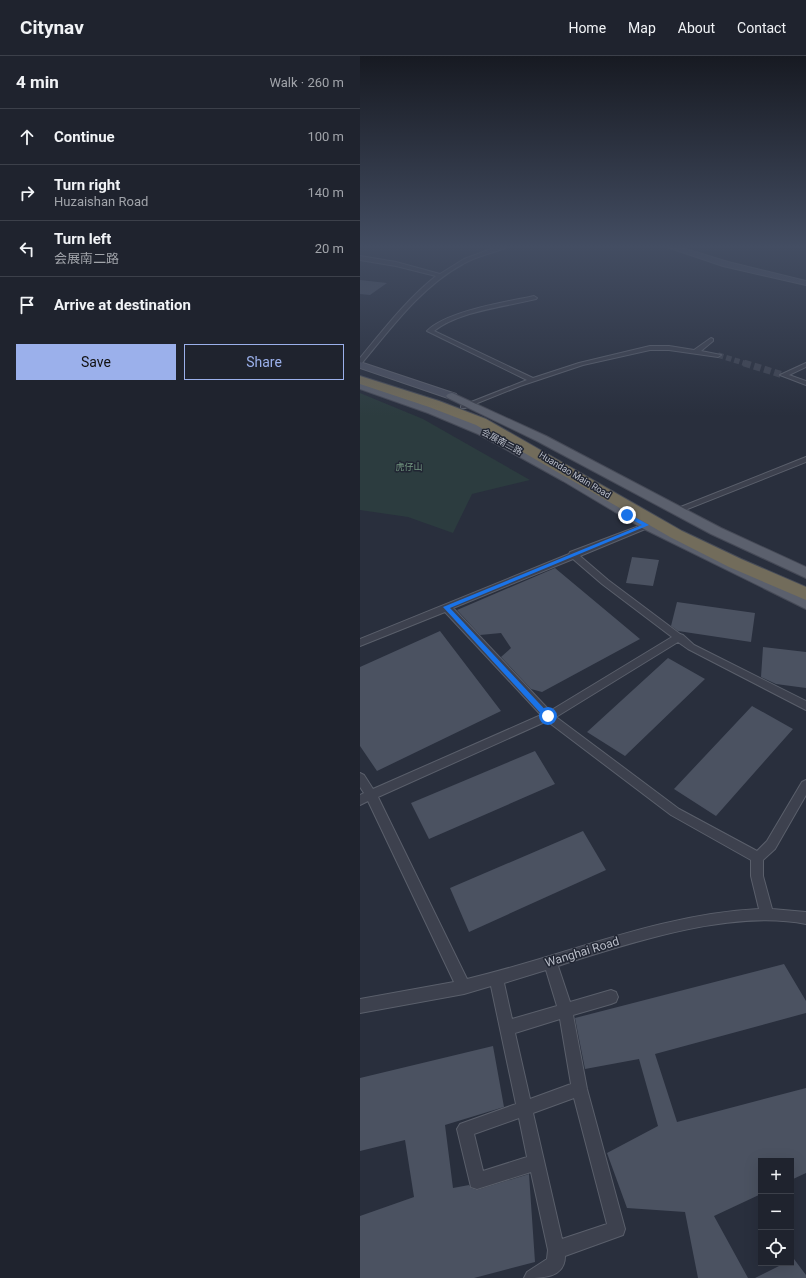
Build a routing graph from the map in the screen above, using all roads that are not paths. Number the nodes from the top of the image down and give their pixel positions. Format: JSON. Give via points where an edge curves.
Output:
{"nodes":[{"id":1,"x":412,"y":302,"type":"edge"},
{"id":2,"x":518,"y":302,"type":"edge"},
{"id":3,"x":710,"y":340,"type":"dead end"},
{"id":4,"x":696,"y":351,"type":"junction"},
{"id":5,"x":718,"y":354,"type":"tunnel mouth"},
{"id":6,"x":360,"y":364,"type":"edge"},
{"id":7,"x":806,"y":365,"type":"edge"},
{"id":8,"x":360,"y":372,"type":"edge"},
{"id":9,"x":360,"y":380,"type":"edge"},
{"id":10,"x":533,"y":380,"type":"junction"},
{"id":11,"x":806,"y":383,"type":"edge"},
{"id":12,"x":360,"y":385,"type":"edge"},
{"id":13,"x":452,"y":396,"type":"joint"},
{"id":14,"x":467,"y":406,"type":"junction"},
{"id":15,"x":806,"y":459,"type":"edge"},
{"id":16,"x":677,"y":510,"type":"junction"},
{"id":17,"x":647,"y":525,"type":"junction"},
{"id":18,"x":573,"y":554,"type":"junction"},
{"id":19,"x":806,"y":573,"type":"edge"},
{"id":20,"x":806,"y":581,"type":"edge"},
{"id":21,"x":806,"y":594,"type":"edge"},
{"id":22,"x":806,"y":604,"type":"edge"},
{"id":23,"x":446,"y":607,"type":"junction"},
{"id":24,"x":680,"y":637,"type":"junction"},
{"id":25,"x":360,"y":643,"type":"edge"},
{"id":26,"x":806,"y":706,"type":"edge"},
{"id":27,"x":548,"y":716,"type":"junction"},
{"id":28,"x":360,"y":778,"type":"edge"},
{"id":29,"x":806,"y":785,"type":"edge"},
{"id":30,"x":366,"y":798,"type":"edge"},
{"id":31,"x":757,"y":858,"type":"junction"},
{"id":32,"x":767,"y":914,"type":"junction"},
{"id":33,"x":806,"y":918,"type":"edge"},
{"id":34,"x":550,"y":962,"type":"junction"},
{"id":35,"x":496,"y":978,"type":"junction"},
{"id":36,"x":464,"y":987,"type":"junction"},
{"id":37,"x":611,"y":997,"type":"dead end"},
{"id":38,"x":360,"y":1006,"type":"edge"},
{"id":39,"x":565,"y":1010,"type":"junction"},
{"id":40,"x":506,"y":1028,"type":"junction"},
{"id":41,"x":579,"y":1089,"type":"junction"},
{"id":42,"x":524,"y":1108,"type":"junction"},
{"id":43,"x":536,"y":1162,"type":"junction"},
{"id":44,"x":556,"y":1250,"type":"junction"},
{"id":45,"x":533,"y":1278,"type":"edge"}],
"edges":[{"from":1,"to":6,"type":"street"},
{"from":2,"to":10,"type":"street","via":[[443,322],[430,331]]},
{"from":3,"to":4,"type":"street"},
{"from":4,"to":5,"type":"street"},
{"from":4,"to":10,"type":"street","via":[[650,348],[582,364]]},
{"from":6,"to":13,"type":"main road"},
{"from":7,"to":11,"type":"street","via":[[783,375]]},
{"from":8,"to":14,"type":"highway","name":"Huandao Main Road"},
{"from":9,"to":21,"type":"highway","name":"Huandao Main Road","via":[[481,422],[676,534]]},
{"from":10,"to":14,"type":"street"},
{"from":12,"to":17,"type":"main road","name":"会展南二路","via":[[432,410],[482,431]]},
{"from":13,"to":14,"type":"main road"},
{"from":14,"to":16,"type":"main road","via":[[561,447]]},
{"from":14,"to":20,"type":"highway","name":"Huandao Main Road","via":[[559,453],[688,528]]},
{"from":15,"to":16,"type":"street"},
{"from":16,"to":19,"type":"main road","via":[[719,534]]},
{"from":17,"to":18,"type":"street"},
{"from":17,"to":22,"type":"main road","name":"会展南二路"},
{"from":18,"to":23,"type":"street"},
{"from":18,"to":24,"type":"street","via":[[605,582]]},
{"from":23,"to":25,"type":"street"},
{"from":23,"to":27,"type":"street"},
{"from":24,"to":26,"type":"street","via":[[692,646]]},
{"from":24,"to":27,"type":"street"},
{"from":27,"to":30,"type":"street"},
{"from":27,"to":31,"type":"street","via":[[675,812]]},
{"from":28,"to":30,"type":"street"},
{"from":29,"to":31,"type":"street","via":[[771,845]]},
{"from":30,"to":36,"type":"street"},
{"from":31,"to":32,"type":"street","via":[[757,876]]},
{"from":32,"to":33,"type":"street","name":"Wanghai Road"},
{"from":32,"to":34,"type":"street","name":"Wanghai Road","via":[[691,922]]},
{"from":34,"to":35,"type":"street","name":"Wanghai Road"},
{"from":34,"to":39,"type":"street"},
{"from":35,"to":36,"type":"street","name":"Wanghai Road"},
{"from":35,"to":40,"type":"street"},
{"from":36,"to":38,"type":"street","name":"Wanghai Road"},
{"from":37,"to":39,"type":"street"},
{"from":39,"to":40,"type":"street"},
{"from":39,"to":41,"type":"street"},
{"from":40,"to":42,"type":"street"},
{"from":41,"to":42,"type":"street"},
{"from":41,"to":44,"type":"street","via":[[617,1229]]},
{"from":42,"to":43,"type":"street"},
{"from":42,"to":43,"type":"street","via":[[465,1129],[476,1181]]},
{"from":43,"to":44,"type":"street"},
{"from":44,"to":45,"type":"street","via":[[556,1264]]}]}
